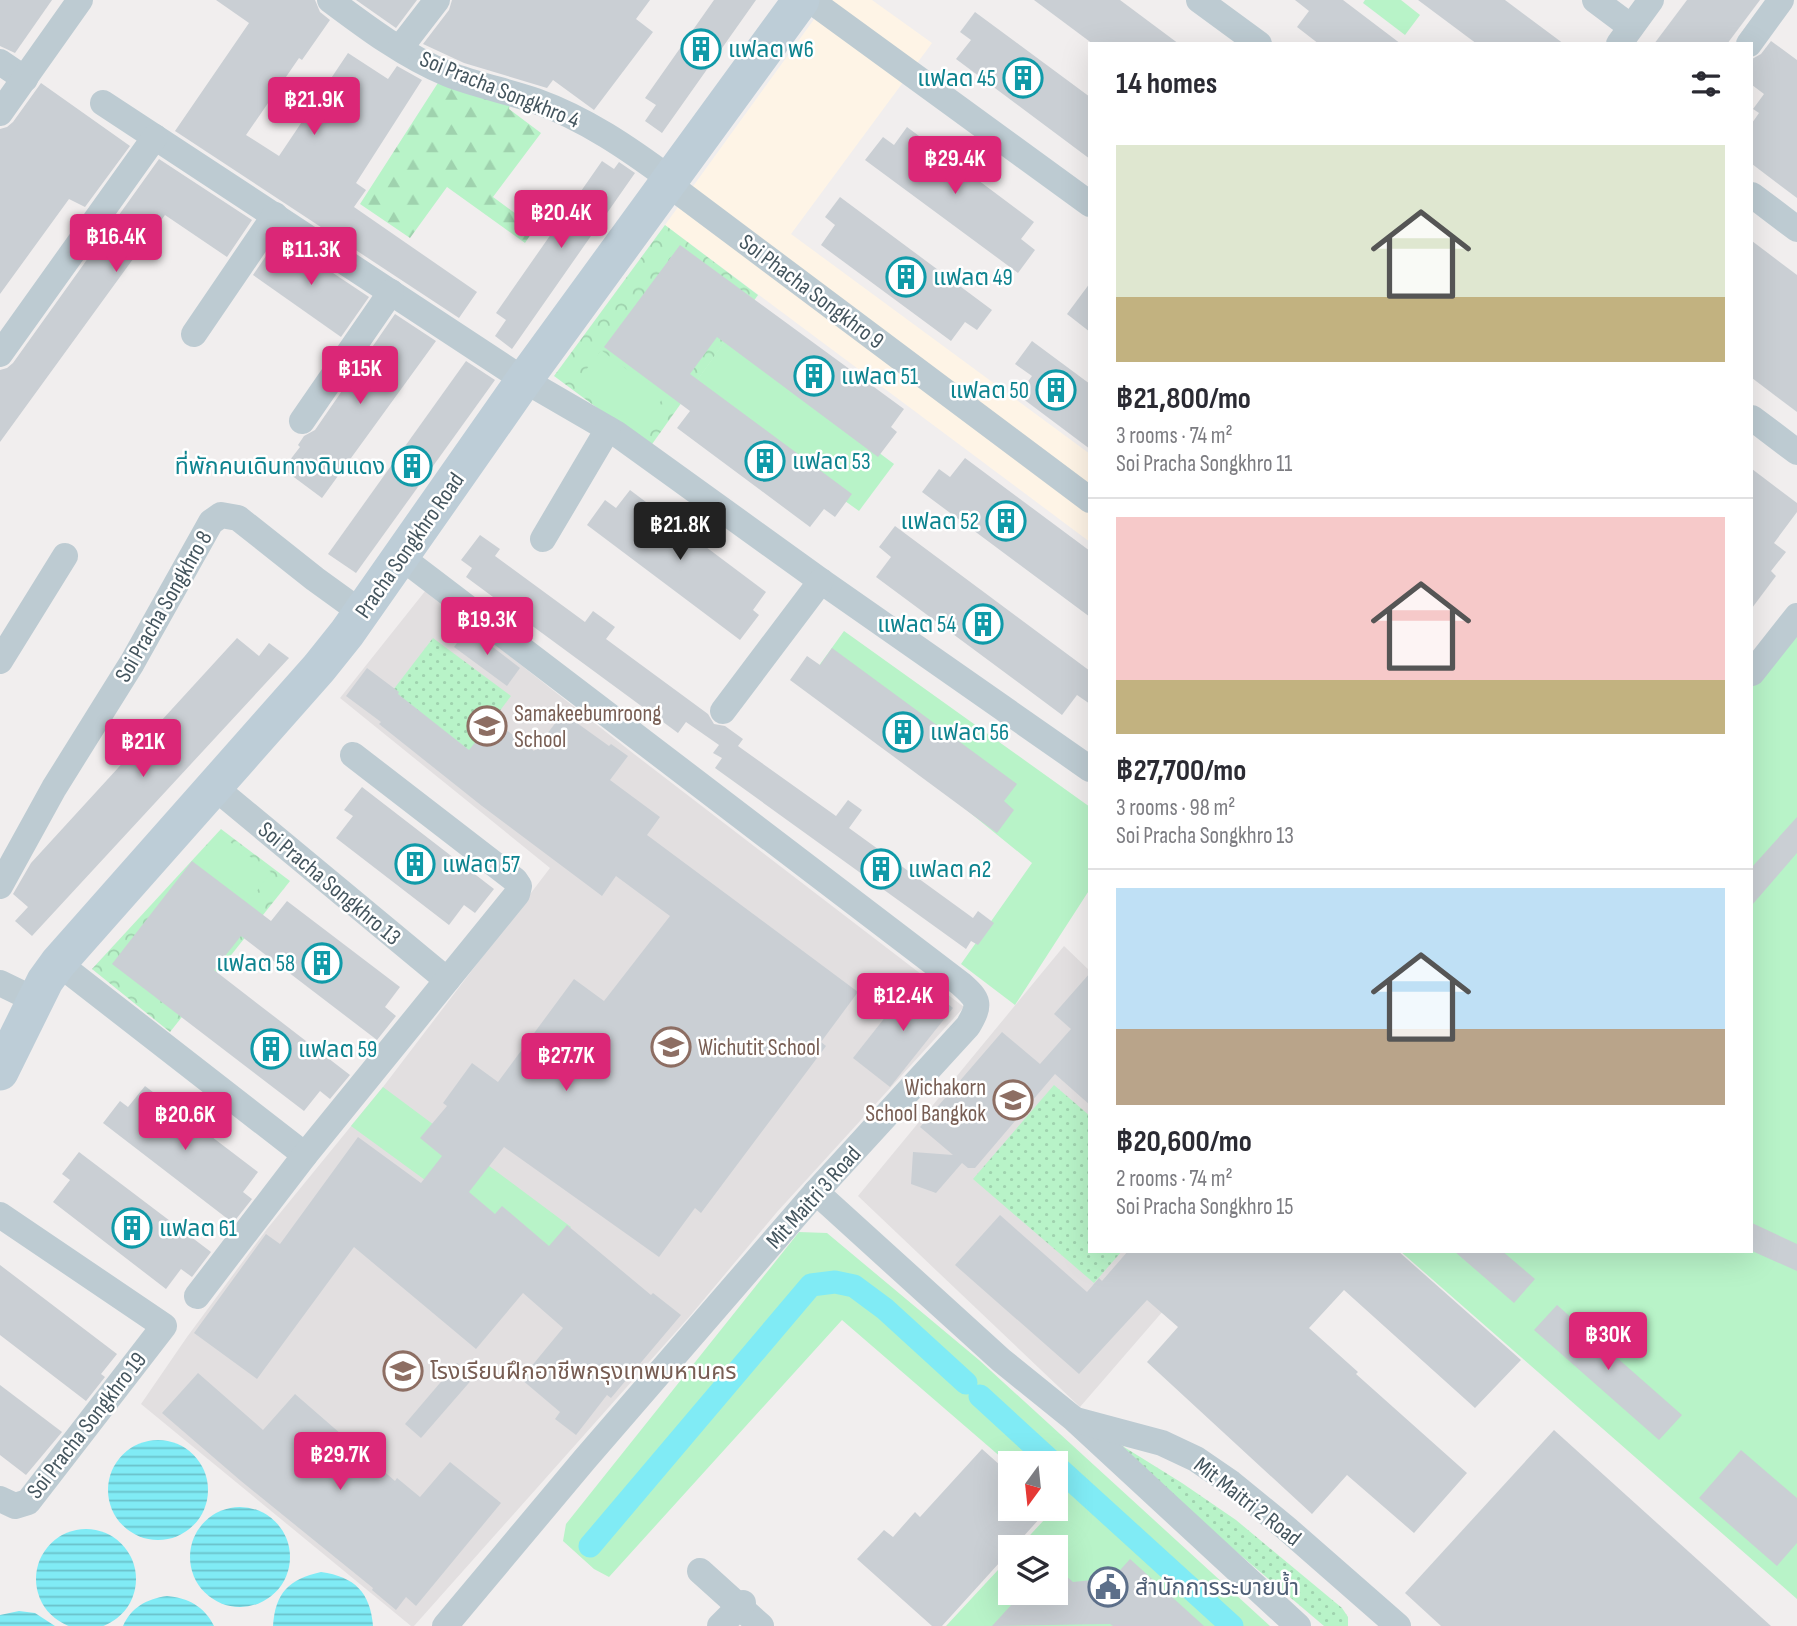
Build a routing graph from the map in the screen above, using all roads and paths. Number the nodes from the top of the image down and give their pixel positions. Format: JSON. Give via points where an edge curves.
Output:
{"nodes":[{"id":1,"x":80,"y":0,"type":"edge"},
{"id":2,"x":330,"y":0,"type":"edge"},
{"id":3,"x":437,"y":0,"type":"edge"},
{"id":4,"x":800,"y":0,"type":"edge"},
{"id":5,"x":810,"y":0,"type":"edge"},
{"id":6,"x":1199,"y":0,"type":"edge"},
{"id":7,"x":1595,"y":0,"type":"edge"},
{"id":8,"x":1651,"y":0,"type":"edge"},
{"id":9,"x":1783,"y":0,"type":"edge"},
{"id":10,"x":1797,"y":9,"type":"edge"},
{"id":11,"x":1625,"y":35,"type":"edge"},
{"id":12,"x":1256,"y":42,"type":"edge"},
{"id":13,"x":1751,"y":42,"type":"edge"},
{"id":14,"x":400,"y":48,"type":"junction"},
{"id":15,"x":0,"y":62,"type":"edge"},
{"id":16,"x":25,"y":79,"type":"junction"},
{"id":17,"x":103,"y":103,"type":"dead end"},
{"id":18,"x":0,"y":113,"type":"edge"},
{"id":19,"x":155,"y":136,"type":"junction"},
{"id":20,"x":669,"y":181,"type":"junction"},
{"id":21,"x":1753,"y":196,"type":"edge"},
{"id":22,"x":1088,"y":203,"type":"edge"},
{"id":23,"x":275,"y":215,"type":"junction"},
{"id":24,"x":1797,"y":229,"type":"edge"},
{"id":25,"x":391,"y":292,"type":"junction"},
{"id":26,"x":194,"y":334,"type":"dead end"},
{"id":27,"x":0,"y":354,"type":"edge"},
{"id":28,"x":524,"y":380,"type":"junction"},
{"id":29,"x":1753,"y":419,"type":"edge"},
{"id":30,"x":302,"y":421,"type":"dead end"},
{"id":31,"x":608,"y":429,"type":"junction"},
{"id":32,"x":1797,"y":452,"type":"edge"},
{"id":33,"x":1088,"y":498,"type":"edge"},
{"id":34,"x":543,"y":539,"type":"dead end"},
{"id":35,"x":65,"y":556,"type":"dead end"},
{"id":36,"x":401,"y":557,"type":"junction"},
{"id":37,"x":821,"y":581,"type":"junction"},
{"id":38,"x":362,"y":612,"type":"junction"},
{"id":39,"x":1797,"y":616,"type":"edge"},
{"id":40,"x":0,"y":661,"type":"edge"},
{"id":41,"x":1753,"y":672,"type":"edge"},
{"id":42,"x":723,"y":711,"type":"dead end"},
{"id":43,"x":353,"y":755,"type":"dead end"},
{"id":44,"x":1086,"y":756,"type":"edge"},
{"id":45,"x":213,"y":786,"type":"junction"},
{"id":46,"x":0,"y":886,"type":"edge"},
{"id":47,"x":58,"y":963,"type":"junction"},
{"id":48,"x":447,"y":980,"type":"junction"},
{"id":49,"x":0,"y":983,"type":"edge"},
{"id":50,"x":35,"y":1000,"type":"junction"},
{"id":51,"x":0,"y":1072,"type":"edge"},
{"id":52,"x":305,"y":1155,"type":"junction"},
{"id":53,"x":816,"y":1192,"type":"junction"},
{"id":54,"x":0,"y":1215,"type":"edge"},
{"id":55,"x":197,"y":1296,"type":"dead end"},
{"id":56,"x":1074,"y":1419,"type":"junction"},
{"id":57,"x":0,"y":1499,"type":"edge"},
{"id":58,"x":700,"y":1571,"type":"dead end"},
{"id":59,"x":741,"y":1605,"type":"junction"},
{"id":60,"x":1390,"y":1623,"type":"edge"},
{"id":61,"x":445,"y":1626,"type":"edge"},
{"id":62,"x":720,"y":1626,"type":"edge"},
{"id":63,"x":761,"y":1626,"type":"edge"},
{"id":64,"x":1298,"y":1626,"type":"edge"}],
"edges":[{"from":1,"to":16,"type":"street"},
{"from":2,"to":14,"type":"street","name":"Soi Pracha Songkhro 4"},
{"from":3,"to":14,"type":"street"},
{"from":4,"to":20,"type":"street","name":"Pracha Songkhro Road"},
{"from":5,"to":22,"type":"street"},
{"from":6,"to":12,"type":"street"},
{"from":7,"to":11,"type":"street"},
{"from":8,"to":11,"type":"street"},
{"from":9,"to":10,"type":"street"},
{"from":9,"to":13,"type":"street"},
{"from":14,"to":20,"type":"street","name":"Soi Pracha Songkhro 4","via":[[447,74],[581,120],[625,146]]},
{"from":15,"to":16,"type":"street"},
{"from":16,"to":18,"type":"street"},
{"from":17,"to":19,"type":"street"},
{"from":19,"to":23,"type":"street"},
{"from":19,"to":27,"type":"street"},
{"from":20,"to":28,"type":"street","name":"Pracha Songkhro Road"},
{"from":20,"to":33,"type":"street","name":"Soi Phacha Songkhro 9"},
{"from":21,"to":24,"type":"street"},
{"from":23,"to":25,"type":"street"},
{"from":23,"to":26,"type":"street"},
{"from":25,"to":28,"type":"street"},
{"from":25,"to":30,"type":"street"},
{"from":28,"to":31,"type":"street"},
{"from":28,"to":36,"type":"street","name":"Pracha Songkhro Road"},
{"from":29,"to":32,"type":"street"},
{"from":31,"to":34,"type":"street"},
{"from":31,"to":37,"type":"street"},
{"from":35,"to":40,"type":"street"},
{"from":36,"to":38,"type":"street","name":"Pracha Songkhro Road"},
{"from":36,"to":53,"type":"street","name":"Mit Maitri 3 Road","via":[[974,995],[978,1003],[968,1026]]},
{"from":37,"to":42,"type":"street"},
{"from":37,"to":44,"type":"street"},
{"from":38,"to":45,"type":"street","name":"Pracha Songkhro Road","via":[[319,668]]},
{"from":38,"to":46,"type":"street","name":"Soi Pracha Songkhro 8","via":[[238,518],[221,515],[211,522]]},
{"from":39,"to":41,"type":"street"},
{"from":43,"to":48,"type":"street","via":[[519,886]]},
{"from":45,"to":47,"type":"street","name":"Pracha Songkhro Road"},
{"from":45,"to":48,"type":"street","name":"Soi Pracha Songkhro 13"},
{"from":47,"to":50,"type":"street","name":"Pracha Songkhro Road"},
{"from":47,"to":52,"type":"street"},
{"from":48,"to":52,"type":"street"},
{"from":49,"to":50,"type":"street"},
{"from":50,"to":51,"type":"street","name":"Pracha Songkhro Road"},
{"from":52,"to":55,"type":"street"},
{"from":53,"to":56,"type":"street","name":"Mit Maitri 2 Road","via":[[1001,1360]]},
{"from":53,"to":61,"type":"street","name":"Mit Maitri 3 Road"},
{"from":54,"to":57,"type":"street","name":"Soi Pracha Songkhro 19","via":[[164,1326],[28,1502],[15,1506]]},
{"from":56,"to":60,"type":"street","name":"Mit Maitri 2 Road","via":[[1162,1443],[1196,1459],[1231,1482]]},
{"from":56,"to":64,"type":"street","name":"Mit Maitri 2 Road"},
{"from":58,"to":59,"type":"street"},
{"from":59,"to":62,"type":"street"},
{"from":59,"to":63,"type":"street"}]}
